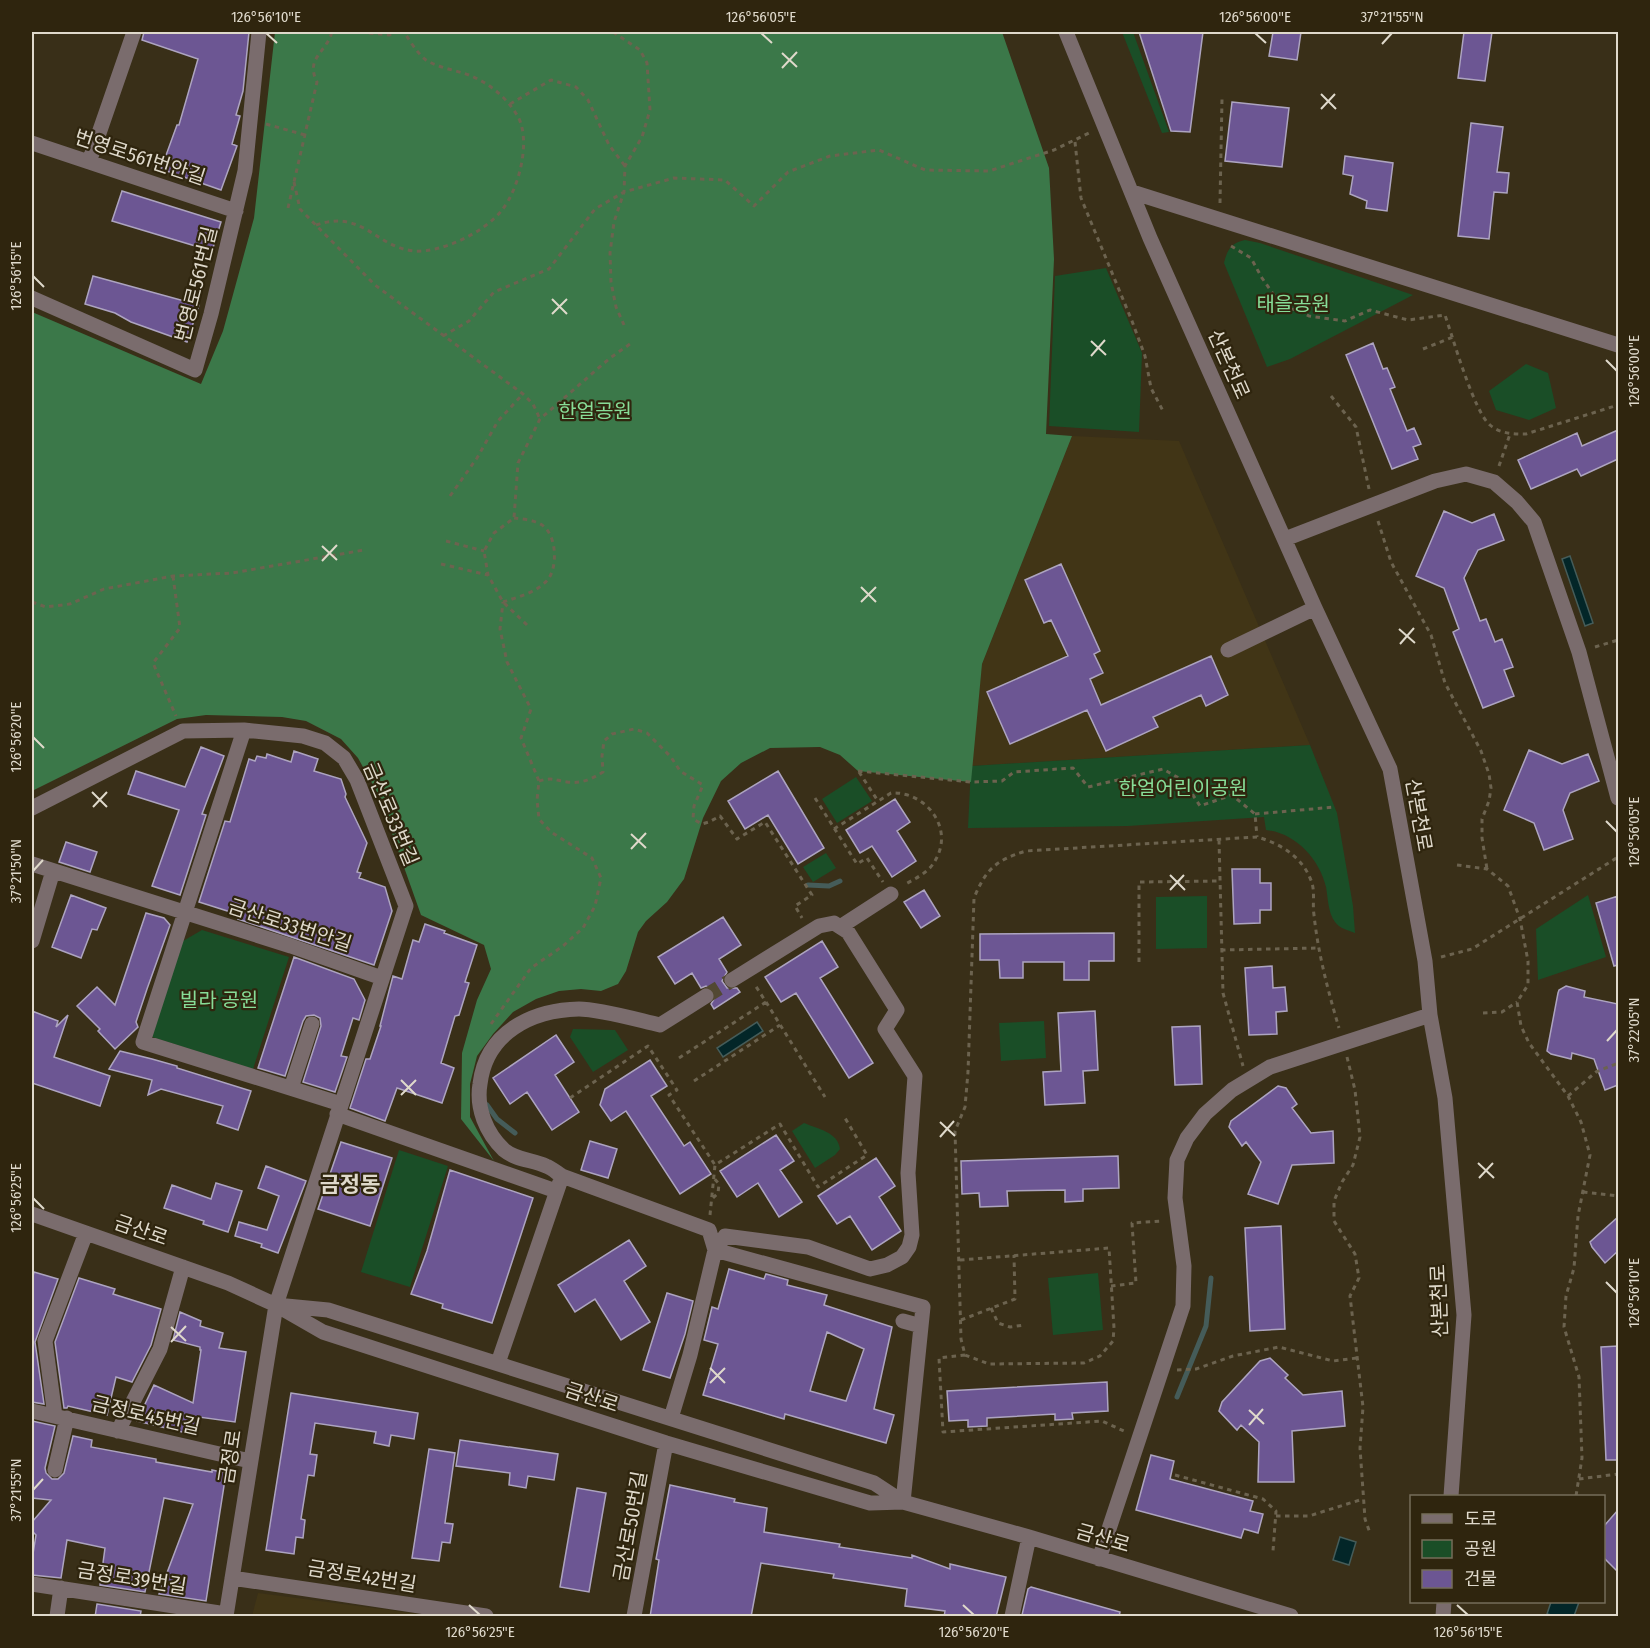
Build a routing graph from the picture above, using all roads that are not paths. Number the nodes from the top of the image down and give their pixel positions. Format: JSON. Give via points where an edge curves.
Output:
{"nodes":[{"id":1,"x":259,"y":32,"type":"edge"},
{"id":2,"x":1065,"y":32,"type":"edge"},
{"id":3,"x":129,"y":33,"type":"edge"},
{"id":4,"x":32,"y":143,"type":"edge"},
{"id":5,"x":89,"y":162,"type":"junction"},
{"id":6,"x":1132,"y":192,"type":"junction"},
{"id":7,"x":236,"y":211,"type":"junction"},
{"id":8,"x":32,"y":298,"type":"edge"},
{"id":9,"x":1618,"y":345,"type":"edge"},
{"id":10,"x":1285,"y":539,"type":"junction"},
{"id":11,"x":1315,"y":608,"type":"junction"},
{"id":12,"x":1228,"y":650,"type":"dead end"},
{"id":13,"x":244,"y":730,"type":"junction"},
{"id":14,"x":1618,"y":798,"type":"edge"},
{"id":15,"x":32,"y":808,"type":"edge"},
{"id":16,"x":32,"y":864,"type":"edge"},
{"id":17,"x":53,"y":871,"type":"junction"},
{"id":18,"x":891,"y":894,"type":"road end"},
{"id":19,"x":185,"y":912,"type":"junction"},
{"id":20,"x":840,"y":927,"type":"junction"},
{"id":21,"x":32,"y":941,"type":"edge"},
{"id":22,"x":382,"y":978,"type":"junction"},
{"id":23,"x":732,"y":980,"type":"tunnel mouth"},
{"id":24,"x":706,"y":996,"type":"tunnel mouth"},
{"id":25,"x":1430,"y":1016,"type":"junction"},
{"id":26,"x":312,"y":1024,"type":"dead end"},
{"id":27,"x":291,"y":1088,"type":"junction"},
{"id":28,"x":339,"y":1109,"type":"junction"},
{"id":29,"x":562,"y":1176,"type":"junction"},
{"id":30,"x":556,"y":1191,"type":"junction"},
{"id":31,"x":32,"y":1214,"type":"edge"},
{"id":32,"x":86,"y":1233,"type":"junction"},
{"id":33,"x":715,"y":1250,"type":"junction"},
{"id":34,"x":183,"y":1267,"type":"junction"},
{"id":35,"x":276,"y":1305,"type":"junction"},
{"id":36,"x":903,"y":1322,"type":"dead end"},
{"id":37,"x":921,"y":1326,"type":"junction"},
{"id":38,"x":498,"y":1363,"type":"junction"},
{"id":39,"x":32,"y":1411,"type":"edge"},
{"id":40,"x":61,"y":1417,"type":"junction"},
{"id":41,"x":670,"y":1418,"type":"junction"},
{"id":42,"x":118,"y":1431,"type":"junction"},
{"id":43,"x":666,"y":1443,"type":"junction"},
{"id":44,"x":250,"y":1461,"type":"junction"},
{"id":45,"x":56,"y":1470,"type":"dead end"},
{"id":46,"x":1451,"y":1495,"type":"edge"},
{"id":47,"x":903,"y":1502,"type":"junction"},
{"id":48,"x":1029,"y":1537,"type":"junction"},
{"id":49,"x":1099,"y":1559,"type":"junction"},
{"id":50,"x":232,"y":1578,"type":"junction"},
{"id":51,"x":32,"y":1584,"type":"edge"},
{"id":52,"x":61,"y":1588,"type":"junction"},
{"id":53,"x":226,"y":1615,"type":"edge"},
{"id":54,"x":1285,"y":1616,"type":"edge"},
{"id":55,"x":57,"y":1617,"type":"edge"},
{"id":56,"x":486,"y":1617,"type":"edge"},
{"id":57,"x":634,"y":1617,"type":"edge"},
{"id":58,"x":1012,"y":1617,"type":"edge"}],
"edges":[{"from":1,"to":7,"type":"street","name":"번영로561번길","via":[[245,171]]},
{"from":2,"to":6,"type":"street","name":"산본천로"},
{"from":3,"to":5,"type":"street"},
{"from":4,"to":5,"type":"street","name":"번영로561번안길"},
{"from":5,"to":7,"type":"street","name":"번영로561번안길"},
{"from":6,"to":9,"type":"street"},
{"from":6,"to":10,"type":"street","name":"산본천로"},
{"from":7,"to":8,"type":"street","name":"번영로561번길","via":[[195,369]]},
{"from":10,"to":11,"type":"street","name":"산본천로"},
{"from":10,"to":14,"type":"street","via":[[1435,481],[1466,474],[1494,482],[1534,522],[1579,652]]},
{"from":11,"to":12,"type":"street"},
{"from":11,"to":25,"type":"street","name":"산본천로","via":[[1390,769],[1425,961]]},
{"from":13,"to":15,"type":"street","name":"금산로33번길","via":[[183,731]]},
{"from":13,"to":19,"type":"street"},
{"from":13,"to":22,"type":"street","name":"금산로33번길","via":[[303,736],[325,743],[344,758],[357,780],[406,906]]},
{"from":16,"to":17,"type":"street","name":"금산로33번안길"},
{"from":17,"to":19,"type":"street","name":"금산로33번안길"},
{"from":17,"to":21,"type":"street"},
{"from":18,"to":20,"type":"street"},
{"from":19,"to":22,"type":"street","name":"금산로33번안길"},
{"from":19,"to":27,"type":"street","via":[[142,1042]]},
{"from":20,"to":23,"type":"street","via":[[834,923],[809,930]]},
{"from":20,"to":33,"type":"street","via":[[848,932],[897,1010],[885,1029],[915,1076],[908,1173],[912,1235],[909,1247],[902,1257],[870,1269],[808,1247],[725,1236]]},
{"from":22,"to":28,"type":"street","name":"금산로33번길"},
{"from":24,"to":29,"type":"street","via":[[660,1025],[580,1009],[547,1013],[516,1025],[502,1036],[482,1068],[479,1089],[489,1134],[506,1151],[547,1166]]},
{"from":25,"to":46,"type":"street","name":"산본천로","via":[[1445,1098],[1464,1315]]},
{"from":25,"to":49,"type":"street","via":[[1270,1067],[1232,1090],[1187,1137],[1177,1160],[1175,1198],[1184,1266],[1182,1306]]},
{"from":26,"to":27,"type":"street"},
{"from":27,"to":28,"type":"street"},
{"from":28,"to":30,"type":"street"},
{"from":28,"to":35,"type":"street","name":"금산로33번길","via":[[305,1230]]},
{"from":29,"to":30,"type":"street"},
{"from":29,"to":33,"type":"street","via":[[709,1230]]},
{"from":30,"to":38,"type":"street"},
{"from":31,"to":32,"type":"street","name":"금산로"},
{"from":32,"to":34,"type":"street","name":"금산로"},
{"from":32,"to":40,"type":"street","name":"금산로","via":[[45,1341]]},
{"from":33,"to":37,"type":"street","via":[[922,1307]]},
{"from":33,"to":41,"type":"street","via":[[690,1355]]},
{"from":34,"to":35,"type":"street","name":"금산로"},
{"from":34,"to":42,"type":"street","name":"금산로","via":[[160,1349]]},
{"from":35,"to":38,"type":"street","name":"금산로","via":[[328,1310]]},
{"from":35,"to":43,"type":"street","name":"금산로","via":[[323,1332]]},
{"from":35,"to":44,"type":"street","name":"금정로"},
{"from":36,"to":37,"type":"street"},
{"from":37,"to":47,"type":"street"},
{"from":38,"to":41,"type":"street","name":"금산로"},
{"from":39,"to":40,"type":"street","name":"금정로45번길"},
{"from":40,"to":42,"type":"street","name":"금정로45번길"},
{"from":40,"to":45,"type":"street","name":"금정로45번길"},
{"from":41,"to":47,"type":"street","name":"금산로","via":[[874,1484]]},
{"from":42,"to":44,"type":"street","name":"금정로45번길"},
{"from":43,"to":47,"type":"street","name":"금산로","via":[[870,1503]]},
{"from":43,"to":57,"type":"street","name":"금산로50번길"},
{"from":44,"to":50,"type":"street","name":"금정로"},
{"from":47,"to":48,"type":"street","name":"금산로"},
{"from":48,"to":49,"type":"street","name":"금산로"},
{"from":48,"to":58,"type":"street"},
{"from":49,"to":54,"type":"street","name":"금산로"},
{"from":50,"to":53,"type":"street","name":"금정로"},
{"from":50,"to":56,"type":"street","name":"금정로42번길"},
{"from":51,"to":52,"type":"street","name":"금정로39번길"},
{"from":52,"to":53,"type":"street","name":"금정로39번길"},
{"from":52,"to":55,"type":"street"}]}
